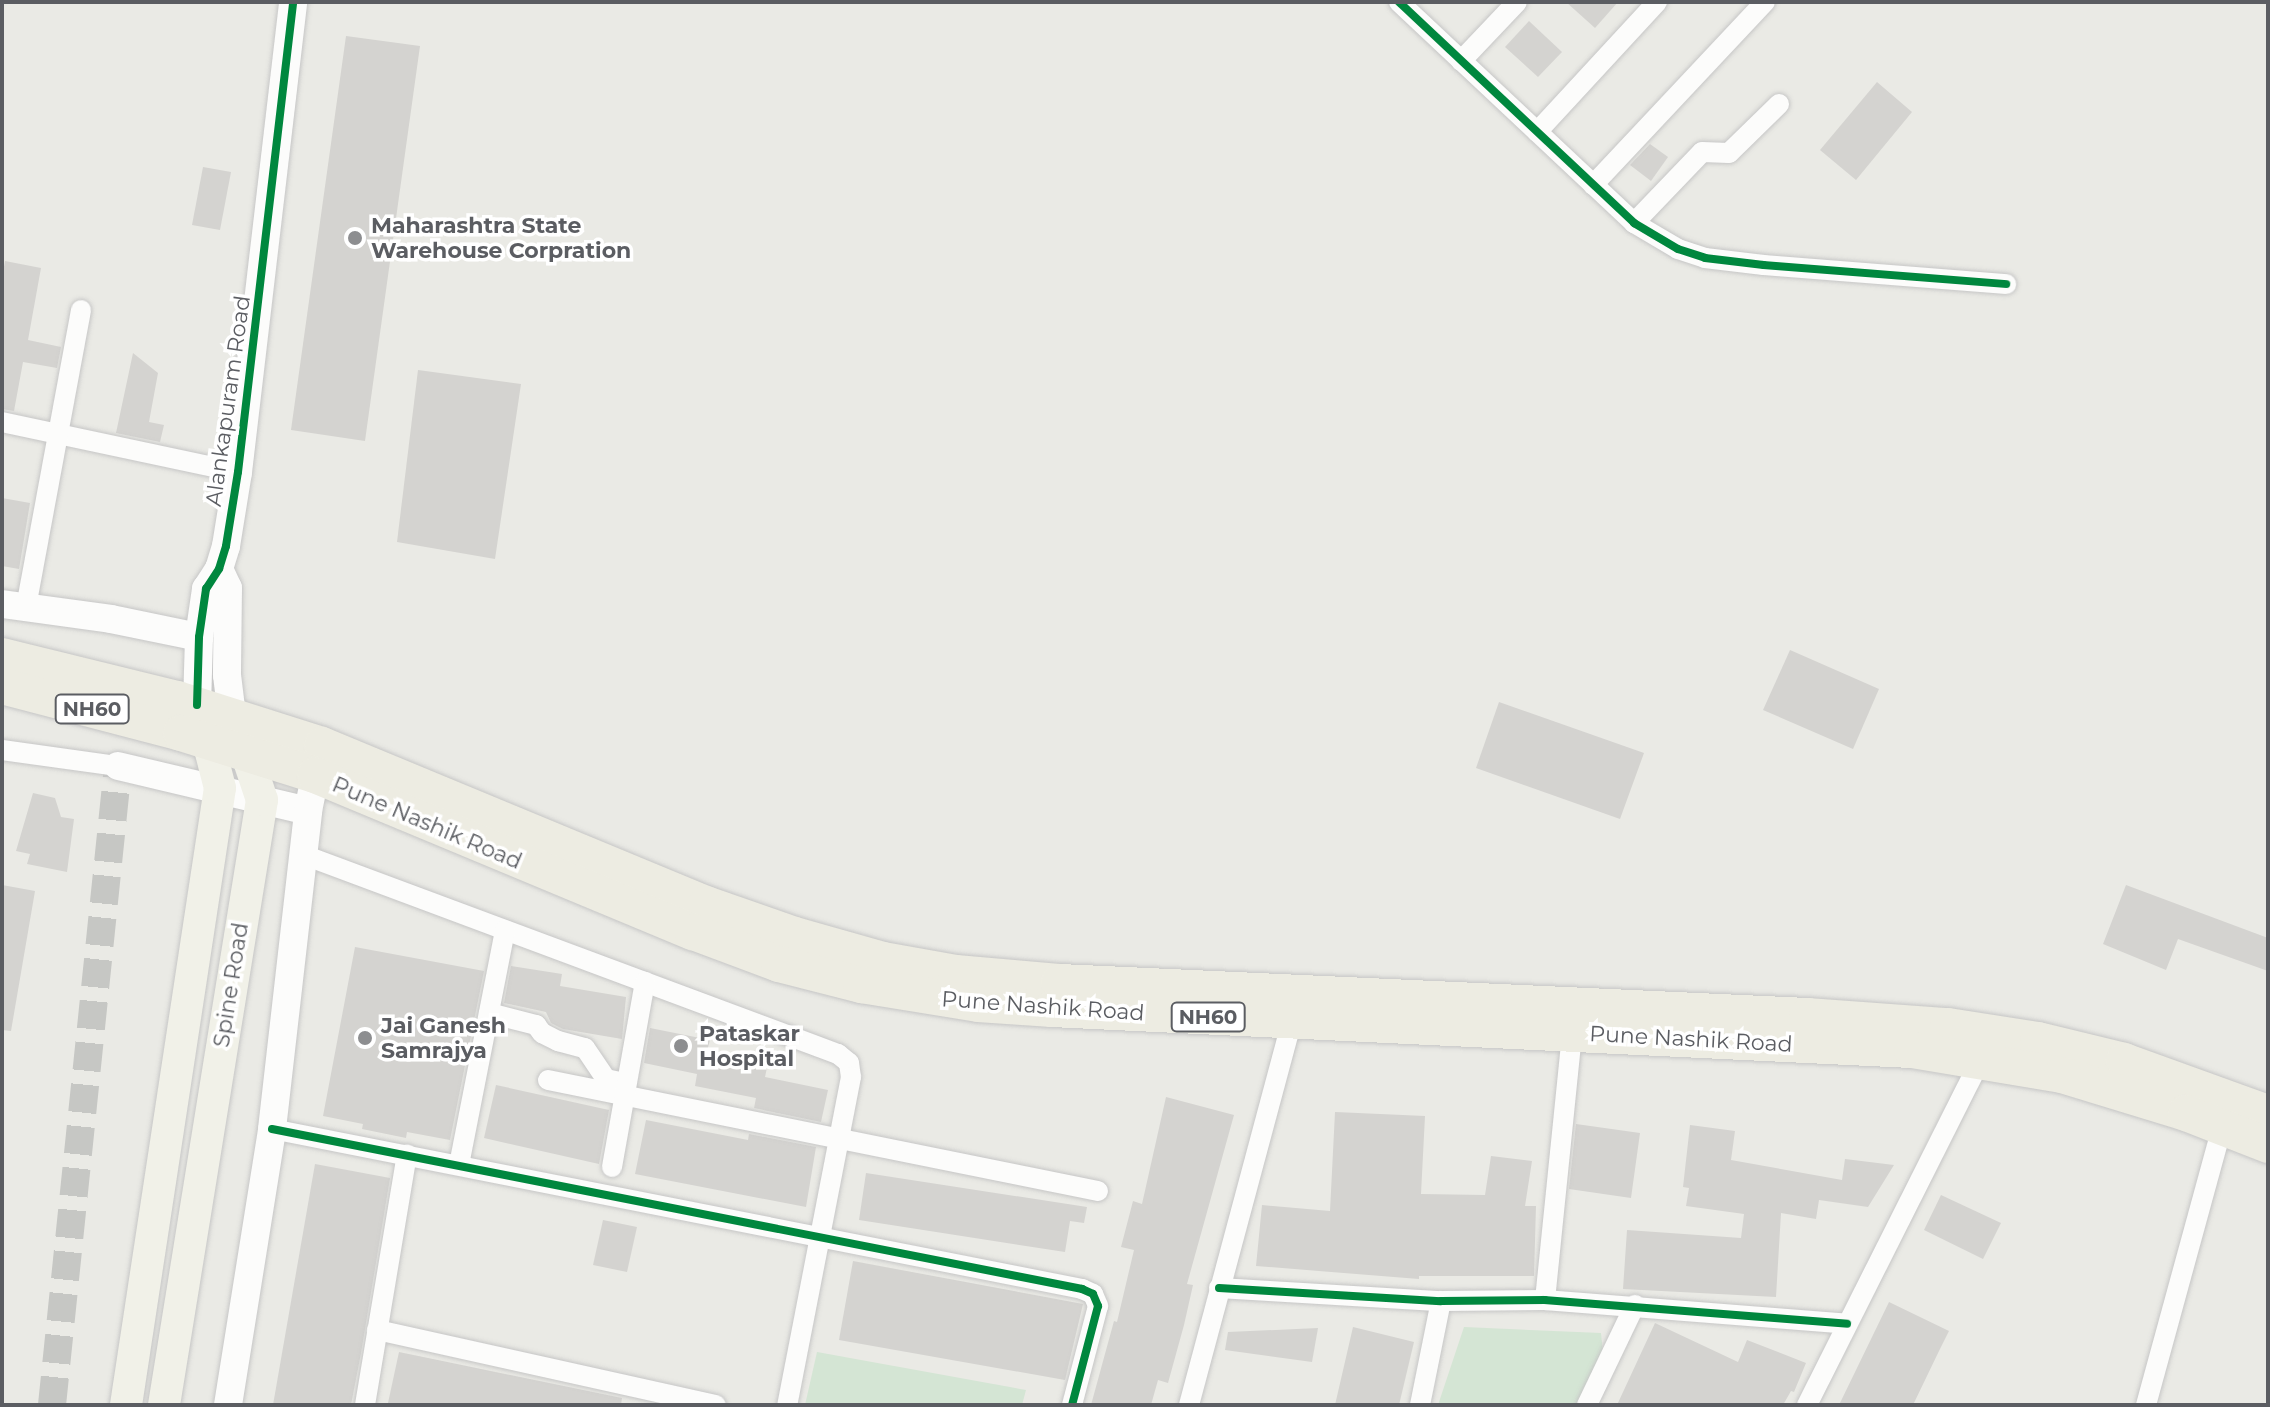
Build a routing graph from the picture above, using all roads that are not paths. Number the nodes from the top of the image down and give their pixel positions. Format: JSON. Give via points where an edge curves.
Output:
{"nodes":[{"id":1,"x":293,"y":2,"type":"edge"},
{"id":2,"x":1399,"y":2,"type":"edge"},
{"id":3,"x":1517,"y":2,"type":"edge"},
{"id":4,"x":1657,"y":2,"type":"edge"},
{"id":5,"x":1765,"y":2,"type":"edge"},
{"id":6,"x":1461,"y":61,"type":"junction"},
{"id":7,"x":1779,"y":104,"type":"dead end"},
{"id":8,"x":1537,"y":132,"type":"junction"},
{"id":9,"x":1593,"y":185,"type":"junction"},
{"id":10,"x":1634,"y":223,"type":"junction"},
{"id":11,"x":2006,"y":284,"type":"dead end"},
{"id":12,"x":81,"y":310,"type":"dead end"},
{"id":13,"x":2,"y":422,"type":"edge"},
{"id":14,"x":58,"y":434,"type":"junction"},
{"id":15,"x":238,"y":472,"type":"junction"},
{"id":16,"x":219,"y":569,"type":"junction"},
{"id":17,"x":14,"y":606,"type":"edge"},
{"id":18,"x":199,"y":637,"type":"junction"},
{"id":19,"x":2,"y":656,"type":"edge"},
{"id":20,"x":2,"y":686,"type":"edge"},
{"id":21,"x":197,"y":705,"type":"junction"},
{"id":22,"x":222,"y":730,"type":"junction"},
{"id":23,"x":2,"y":750,"type":"edge"},
{"id":24,"x":250,"y":755,"type":"junction"},
{"id":25,"x":319,"y":760,"type":"junction"},
{"id":26,"x":118,"y":766,"type":"joint"},
{"id":27,"x":220,"y":788,"type":"junction"},
{"id":28,"x":262,"y":800,"type":"junction"},
{"id":29,"x":308,"y":811,"type":"junction"},
{"id":30,"x":304,"y":855,"type":"junction"},
{"id":31,"x":505,"y":930,"type":"junction"},
{"id":32,"x":645,"y":982,"type":"junction"},
{"id":33,"x":489,"y":1013,"type":"junction"},
{"id":34,"x":1292,"y":1020,"type":"junction"},
{"id":35,"x":1572,"y":1033,"type":"junction"},
{"id":36,"x":1981,"y":1059,"type":"junction"},
{"id":37,"x":548,"y":1080,"type":"dead end"},
{"id":38,"x":624,"y":1090,"type":"junction"},
{"id":39,"x":2268,"y":1113,"type":"edge"},
{"id":40,"x":2222,"y":1127,"type":"junction"},
{"id":41,"x":272,"y":1129,"type":"junction"},
{"id":42,"x":838,"y":1140,"type":"junction"},
{"id":43,"x":2268,"y":1145,"type":"edge"},
{"id":44,"x":407,"y":1155,"type":"junction"},
{"id":45,"x":459,"y":1165,"type":"junction"},
{"id":46,"x":612,"y":1167,"type":"dead end"},
{"id":47,"x":1098,"y":1191,"type":"dead end"},
{"id":48,"x":819,"y":1237,"type":"junction"},
{"id":49,"x":1219,"y":1288,"type":"junction"},
{"id":50,"x":1545,"y":1300,"type":"junction"},
{"id":51,"x":1441,"y":1301,"type":"junction"},
{"id":52,"x":1635,"y":1305,"type":"junction"},
{"id":53,"x":1847,"y":1324,"type":"junction"},
{"id":54,"x":377,"y":1330,"type":"junction"},
{"id":55,"x":126,"y":1405,"type":"edge"},
{"id":56,"x":164,"y":1405,"type":"edge"},
{"id":57,"x":228,"y":1405,"type":"edge"},
{"id":58,"x":365,"y":1405,"type":"edge"},
{"id":59,"x":716,"y":1405,"type":"edge"},
{"id":60,"x":787,"y":1405,"type":"edge"},
{"id":61,"x":1072,"y":1405,"type":"edge"},
{"id":62,"x":1189,"y":1405,"type":"edge"},
{"id":63,"x":1420,"y":1405,"type":"edge"},
{"id":64,"x":1587,"y":1405,"type":"edge"},
{"id":65,"x":1807,"y":1405,"type":"edge"},
{"id":66,"x":2146,"y":1405,"type":"edge"}],
"edges":[{"from":1,"to":15,"type":"street","name":"Alankapuram Road"},
{"from":2,"to":6,"type":"street"},
{"from":3,"to":6,"type":"street"},
{"from":4,"to":8,"type":"street"},
{"from":5,"to":9,"type":"street"},
{"from":6,"to":8,"type":"street"},
{"from":7,"to":10,"type":"street","via":[[1729,153],[1702,152]]},
{"from":8,"to":9,"type":"street"},
{"from":9,"to":10,"type":"street"},
{"from":10,"to":11,"type":"street","via":[[1705,258]]},
{"from":12,"to":14,"type":"street"},
{"from":13,"to":14,"type":"street"},
{"from":14,"to":15,"type":"street"},
{"from":14,"to":17,"type":"street"},
{"from":15,"to":16,"type":"street","name":"Alankapuram Road"},
{"from":16,"to":18,"type":"street","name":"Alankapuram Road","via":[[206,589]]},
{"from":16,"to":22,"type":"street","name":"Spine Road","via":[[228,588]]},
{"from":17,"to":18,"type":"street"},
{"from":18,"to":21,"type":"street","name":"Alankapuram Road"},
{"from":19,"to":21,"type":"highway","name":"Pune Nashik Road","number":"NH60"},
{"from":20,"to":22,"type":"highway","name":"Pune Nashik Road","number":"NH60"},
{"from":21,"to":22,"type":"highway","name":"Pune Nashik Road","number":"NH60"},
{"from":22,"to":24,"type":"highway","name":"Pune Nashik Road","number":"NH60"},
{"from":22,"to":25,"type":"highway","name":"Pune Nashik Road","number":"NH60"},
{"from":22,"to":27,"type":"main road","name":"Spine Road"},
{"from":23,"to":26,"type":"street"},
{"from":24,"to":25,"type":"highway","name":"Pune Nashik Road","number":"NH60"},
{"from":24,"to":28,"type":"main road","name":"Spine Road"},
{"from":25,"to":29,"type":"street"},
{"from":25,"to":34,"type":"highway","name":"Pune Nashik Road","number":"NH60","via":[[693,932],[779,964],[847,982],[978,1004]]},
{"from":25,"to":39,"type":"highway","name":"Pune Nashik Road","number":"NH60","via":[[706,904],[883,960],[1059,982],[1948,1026],[2124,1061]]},
{"from":26,"to":27,"type":"street"},
{"from":27,"to":28,"type":"street"},
{"from":27,"to":55,"type":"main road","name":"Spine Road"},
{"from":28,"to":29,"type":"street"},
{"from":28,"to":56,"type":"main road","name":"Spine Road"},
{"from":29,"to":30,"type":"street"},
{"from":30,"to":31,"type":"street"},
{"from":30,"to":41,"type":"street"},
{"from":31,"to":32,"type":"street"},
{"from":31,"to":33,"type":"street"},
{"from":32,"to":38,"type":"street"},
{"from":32,"to":42,"type":"street","via":[[838,1054],[849,1063]]},
{"from":33,"to":38,"type":"street","via":[[536,1025],[558,1041],[585,1048],[606,1079]]},
{"from":33,"to":45,"type":"street"},
{"from":34,"to":35,"type":"highway","name":"Pune Nashik Road","number":"NH60"},
{"from":34,"to":49,"type":"street"},
{"from":35,"to":36,"type":"highway","name":"Pune Nashik Road","number":"NH60","via":[[1832,1045]]},
{"from":35,"to":50,"type":"street"},
{"from":36,"to":40,"type":"highway","name":"Pune Nashik Road","number":"NH60","via":[[2062,1075]]},
{"from":36,"to":53,"type":"street"},
{"from":37,"to":38,"type":"street"},
{"from":38,"to":42,"type":"street"},
{"from":38,"to":46,"type":"street"},
{"from":40,"to":43,"type":"highway","name":"Pune Nashik Road","number":"NH60"},
{"from":40,"to":66,"type":"street"},
{"from":41,"to":44,"type":"street"},
{"from":41,"to":57,"type":"street"},
{"from":42,"to":47,"type":"street"},
{"from":42,"to":48,"type":"street"},
{"from":44,"to":45,"type":"street"},
{"from":44,"to":54,"type":"street"},
{"from":45,"to":48,"type":"street"},
{"from":48,"to":60,"type":"street"},
{"from":48,"to":61,"type":"street","via":[[1093,1294],[1098,1306]]},
{"from":49,"to":51,"type":"street"},
{"from":49,"to":62,"type":"street"},
{"from":50,"to":51,"type":"street"},
{"from":50,"to":52,"type":"street"},
{"from":51,"to":63,"type":"street"},
{"from":52,"to":53,"type":"street"},
{"from":52,"to":64,"type":"street"},
{"from":53,"to":65,"type":"street"},
{"from":54,"to":58,"type":"street"},
{"from":54,"to":59,"type":"street"}]}
